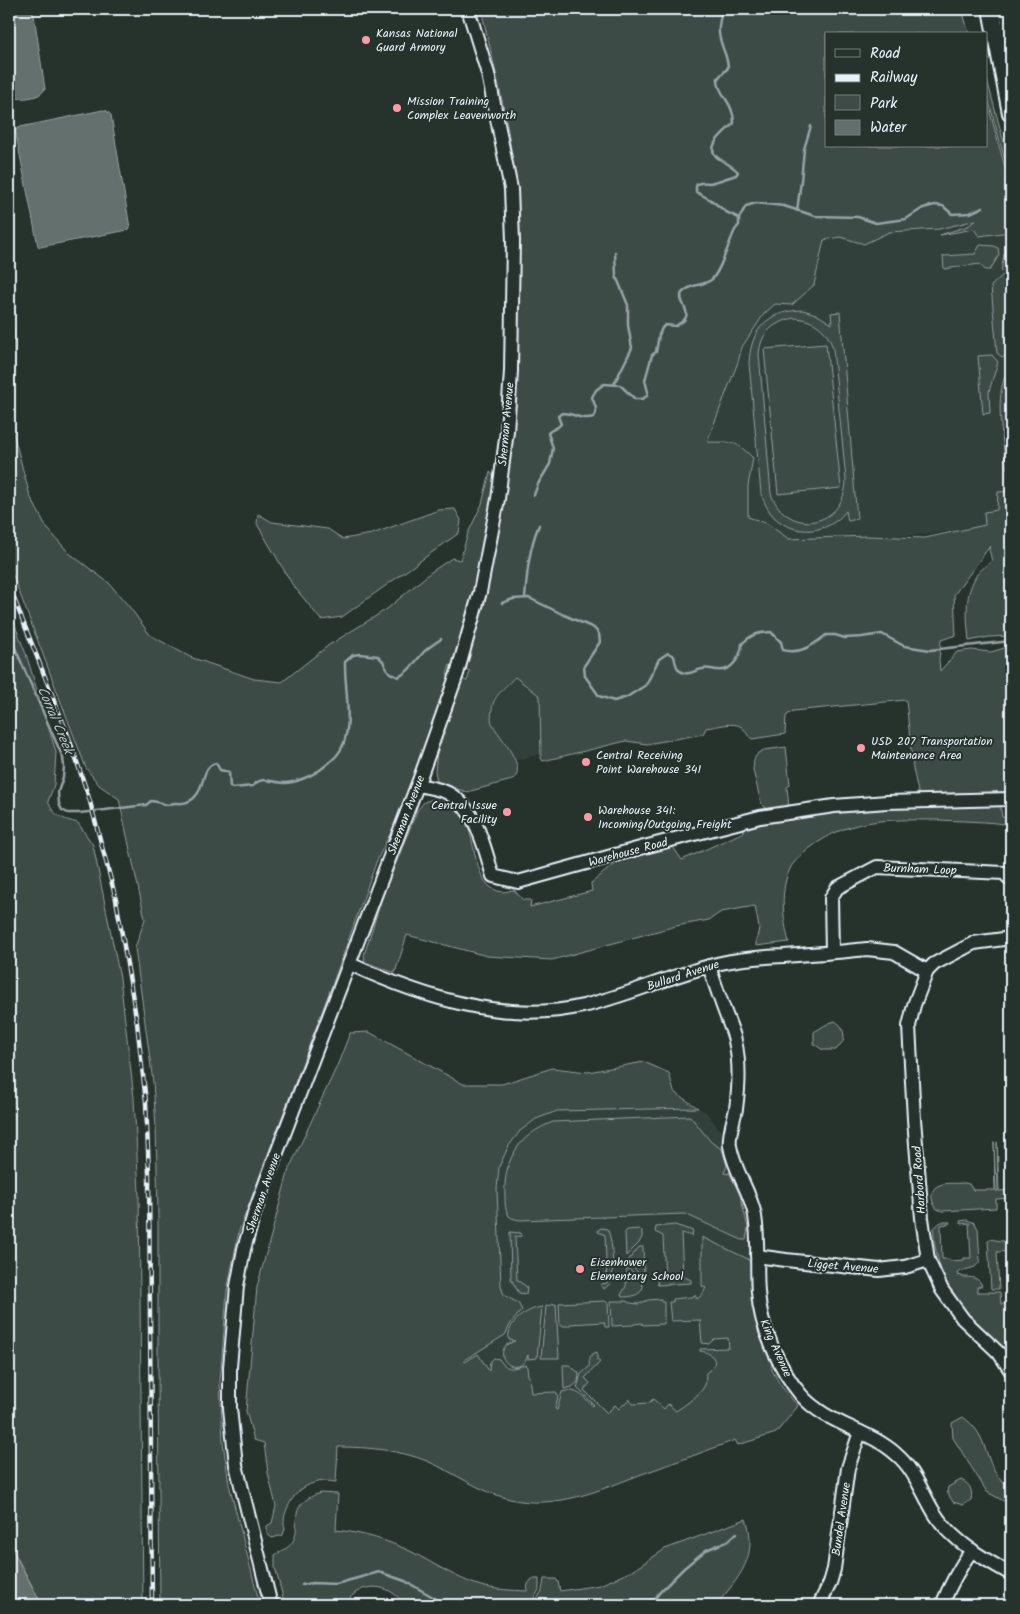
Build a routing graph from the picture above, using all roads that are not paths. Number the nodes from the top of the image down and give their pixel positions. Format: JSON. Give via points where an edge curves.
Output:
{"nodes":[{"id":1,"x":468,"y":9,"type":"edge"},
{"id":2,"x":991,"y":9,"type":"edge"},
{"id":3,"x":1008,"y":9,"type":"edge"},
{"id":4,"x":1011,"y":34,"type":"edge"},
{"id":5,"x":1011,"y":113,"type":"edge"},
{"id":6,"x":418,"y":785,"type":"junction"},
{"id":7,"x":1011,"y":799,"type":"edge"},
{"id":8,"x":1011,"y":880,"type":"edge"},
{"id":9,"x":1011,"y":938,"type":"edge"},
{"id":10,"x":832,"y":952,"type":"junction"},
{"id":11,"x":350,"y":964,"type":"junction"},
{"id":12,"x":709,"y":966,"type":"junction"},
{"id":13,"x":926,"y":971,"type":"junction"},
{"id":14,"x":757,"y":1255,"type":"junction"},
{"id":15,"x":928,"y":1260,"type":"junction"},
{"id":16,"x":1005,"y":1351,"type":"edge"},
{"id":17,"x":1011,"y":1371,"type":"edge"},
{"id":18,"x":860,"y":1432,"type":"junction"},
{"id":19,"x":972,"y":1550,"type":"junction"},
{"id":20,"x":1011,"y":1574,"type":"edge"},
{"id":21,"x":271,"y":1605,"type":"edge"},
{"id":22,"x":819,"y":1605,"type":"edge"},
{"id":23,"x":942,"y":1605,"type":"edge"}],
"edges":[{"from":1,"to":6,"type":"street","name":"Sherman Avenue","via":[[488,74],[511,189],[511,371],[498,499],[480,592],[457,674]]},
{"from":2,"to":5,"type":"main road"},
{"from":3,"to":4,"type":"main road"},
{"from":6,"to":7,"type":"street","name":"Warehouse Road","via":[[446,792],[463,803],[478,829],[493,876],[518,882],[644,846],[760,818],[834,806]]},
{"from":6,"to":11,"type":"street","name":"Sherman Avenue"},
{"from":8,"to":10,"type":"street","name":"Burnham Loop","via":[[1004,873],[877,867],[837,888],[831,898]]},
{"from":9,"to":13,"type":"street","via":[[974,943]]},
{"from":10,"to":12,"type":"street","name":"Bullard Avenue","via":[[743,958]]},
{"from":10,"to":13,"type":"street","name":"Bullard Avenue","via":[[867,949],[894,952]]},
{"from":11,"to":12,"type":"street","name":"Bullard Avenue","via":[[430,996],[512,1012],[546,1012],[583,1006]]},
{"from":11,"to":21,"type":"street","name":"Sherman Avenue","via":[[254,1214],[232,1322],[230,1408],[236,1465]]},
{"from":12,"to":14,"type":"street","name":"King Avenue","via":[[735,1041],[739,1072],[729,1144],[755,1216]]},
{"from":13,"to":15,"type":"street","name":"Harbord Road","via":[[909,1026],[922,1218]]},
{"from":14,"to":15,"type":"street","name":"Ligget Avenue","via":[[879,1270]]},
{"from":14,"to":18,"type":"street","name":"King Avenue","via":[[760,1308],[784,1371],[811,1406]]},
{"from":15,"to":16,"type":"street","name":"Harbord Road","via":[[942,1290],[963,1319]]},
{"from":16,"to":17,"type":"street","name":"Harbord Road"},
{"from":18,"to":19,"type":"street","name":"King Avenue","via":[[882,1442],[897,1454],[911,1470],[935,1514]]},
{"from":18,"to":22,"type":"street","name":"Bundel Avenue","via":[[848,1468],[834,1569]]},
{"from":19,"to":20,"type":"street","name":"King Avenue"},
{"from":19,"to":23,"type":"street"}]}
